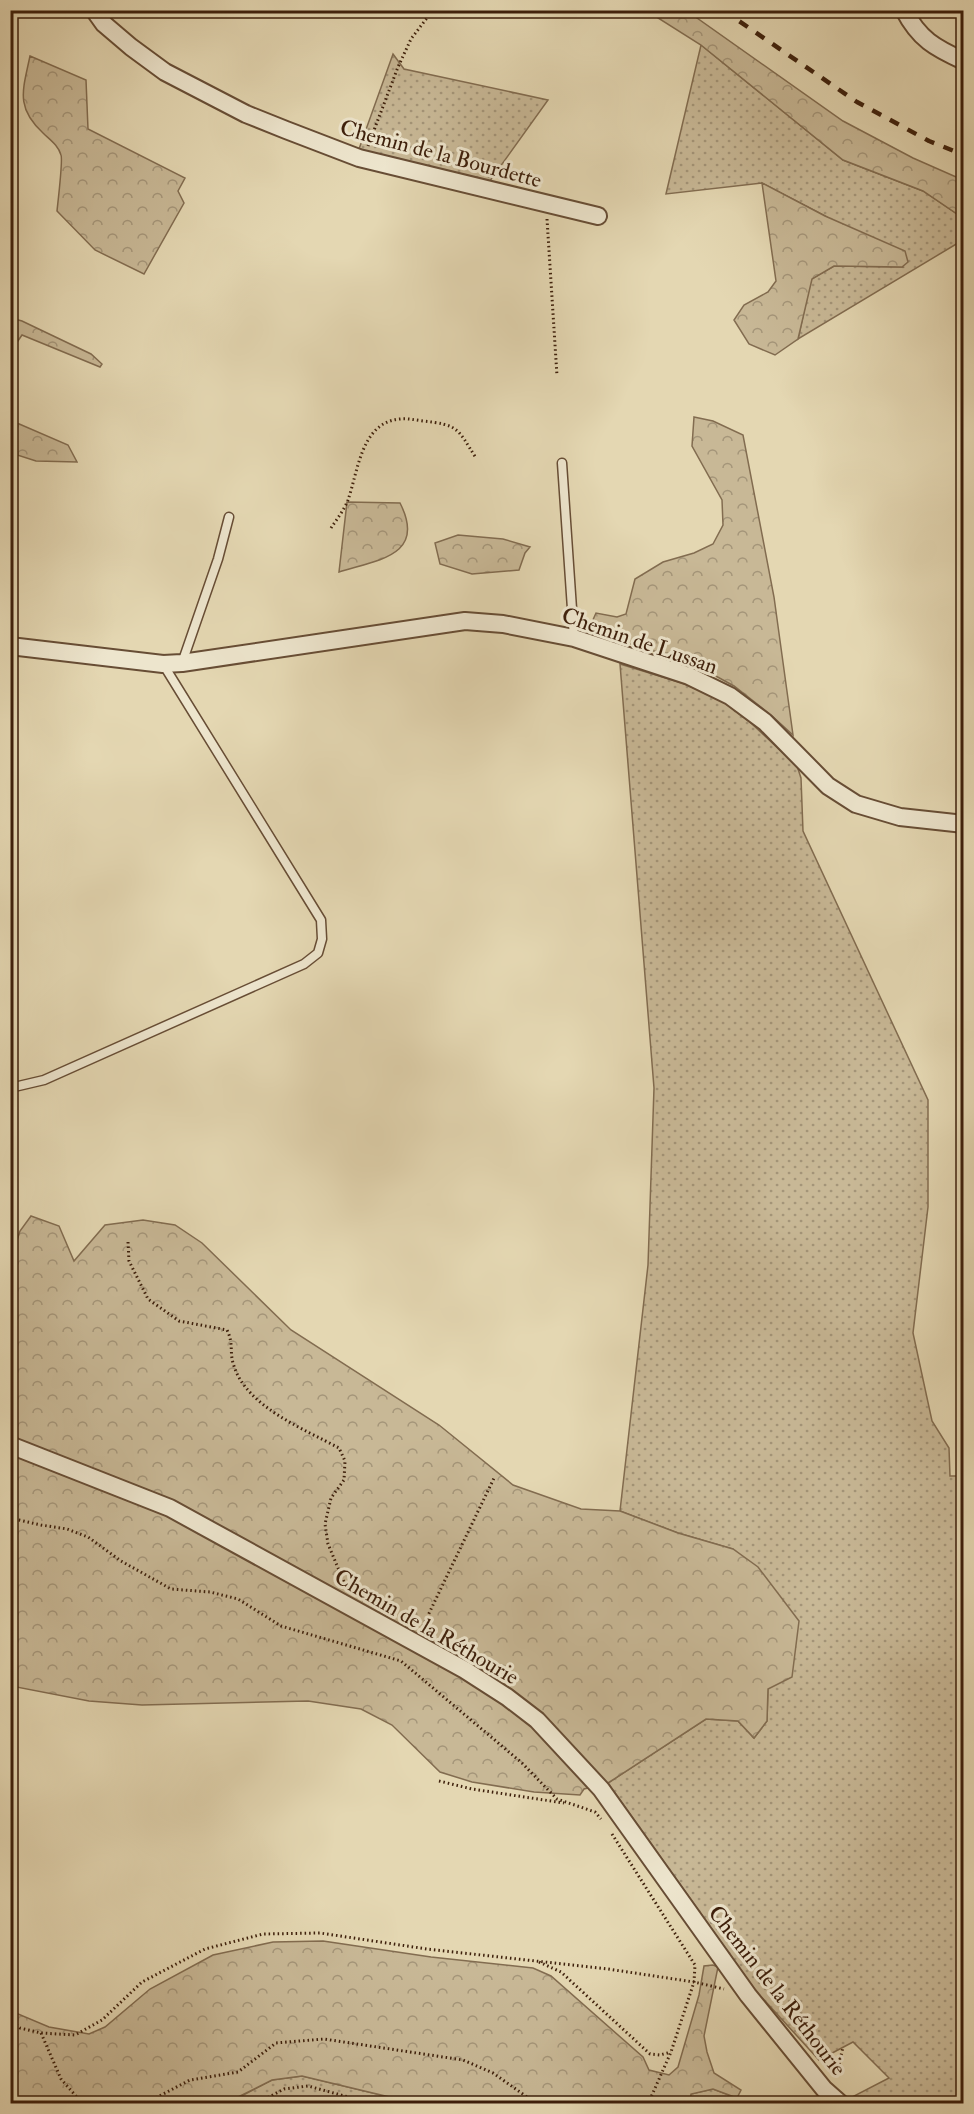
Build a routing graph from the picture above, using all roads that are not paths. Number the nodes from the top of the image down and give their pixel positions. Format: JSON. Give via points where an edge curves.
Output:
{"nodes":[{"id":1,"x":94,"y":10,"type":"edge"},
{"id":2,"x":904,"y":10,"type":"edge"},
{"id":3,"x":963,"y":61,"type":"edge"},
{"id":4,"x":598,"y":216,"type":"dead end"},
{"id":5,"x":562,"y":463,"type":"dead end"},
{"id":6,"x":230,"y":517,"type":"dead end"},
{"id":7,"x":574,"y":638,"type":"junction"},
{"id":8,"x":10,"y":646,"type":"edge"},
{"id":9,"x":182,"y":663,"type":"junction"},
{"id":10,"x":163,"y":664,"type":"junction"},
{"id":11,"x":963,"y":824,"type":"edge"},
{"id":12,"x":10,"y":1088,"type":"edge"},
{"id":13,"x":10,"y":1445,"type":"edge"},
{"id":14,"x":842,"y":2103,"type":"edge"}],
"edges":[{"from":1,"to":4,"type":"street","name":"Chemin de la Bourdette","via":[[104,24],[165,72],[246,114],[363,159]]},
{"from":2,"to":3,"type":"street","via":[[931,45]]},
{"from":5,"to":7,"type":"lane"},
{"from":6,"to":9,"type":"lane"},
{"from":7,"to":9,"type":"street","name":"Chemin de Lussan","via":[[465,621]]},
{"from":7,"to":11,"type":"street","name":"Chemin de Lussan","via":[[689,676],[730,696],[765,722],[828,786],[856,804],[900,817]]},
{"from":8,"to":10,"type":"street","name":"Chemin de Lussan"},
{"from":9,"to":10,"type":"street","name":"Chemin de Lussan"},
{"from":10,"to":12,"type":"lane","via":[[316,910],[322,939],[318,953],[304,964],[44,1080]]},
{"from":13,"to":14,"type":"street","name":"Chemin de la Réthourie","via":[[170,1508],[465,1670],[537,1720],[602,1789],[748,1995],[824,2089]]}]}
